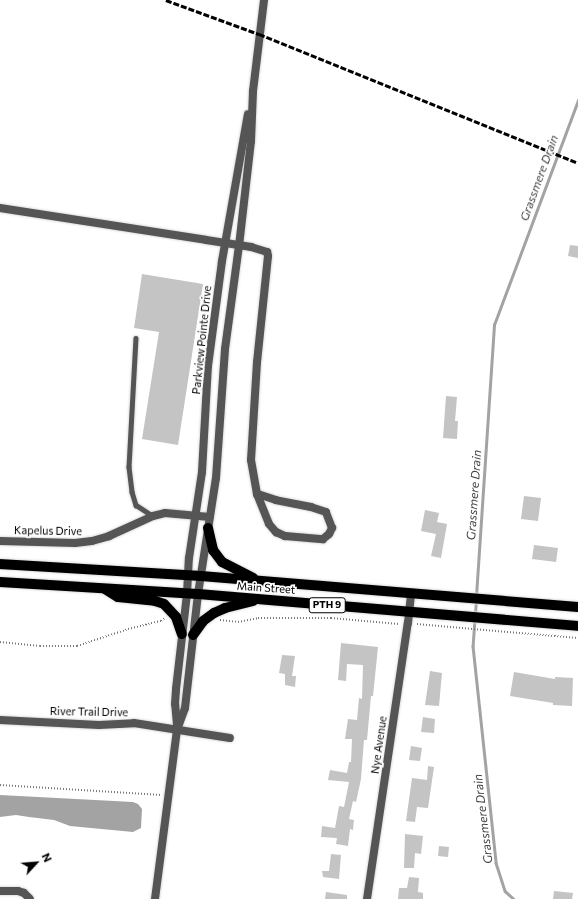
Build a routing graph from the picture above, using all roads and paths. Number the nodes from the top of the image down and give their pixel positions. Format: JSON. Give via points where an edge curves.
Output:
{"nodes":[{"id":1,"x":264,"y":0,"type":"edge"},
{"id":2,"x":253,"y":91,"type":"junction"},
{"id":3,"x":0,"y":208,"type":"edge"},
{"id":4,"x":224,"y":244,"type":"junction"},
{"id":5,"x":239,"y":246,"type":"junction"},
{"id":6,"x":136,"y":338,"type":"dead end"},
{"id":7,"x":257,"y":494,"type":"junction"},
{"id":8,"x":195,"y":515,"type":"junction"},
{"id":9,"x":153,"y":516,"type":"junction"},
{"id":10,"x":210,"y":517,"type":"junction"},
{"id":11,"x":208,"y":528,"type":"junction"},
{"id":12,"x":0,"y":541,"type":"edge"},
{"id":13,"x":0,"y":564,"type":"edge"},
{"id":14,"x":188,"y":575,"type":"junction"},
{"id":15,"x":201,"y":576,"type":"junction"},
{"id":16,"x":260,"y":581,"type":"junction"},
{"id":17,"x":0,"y":582,"type":"edge"},
{"id":18,"x":102,"y":587,"type":"junction"},
{"id":19,"x":187,"y":594,"type":"junction"},
{"id":20,"x":198,"y":594,"type":"junction"},
{"id":21,"x":411,"y":594,"type":"junction"},
{"id":22,"x":262,"y":599,"type":"junction"},
{"id":23,"x":578,"y":607,"type":"edge"},
{"id":24,"x":410,"y":611,"type":"junction"},
{"id":25,"x":408,"y":623,"type":"junction"},
{"id":26,"x":578,"y":626,"type":"edge"},
{"id":27,"x":182,"y":634,"type":"junction"},
{"id":28,"x":193,"y":635,"type":"junction"},
{"id":29,"x":578,"y":638,"type":"edge"},
{"id":30,"x":0,"y":720,"type":"edge"},
{"id":31,"x":177,"y":730,"type":"junction"},
{"id":32,"x":230,"y":738,"type":"dead end"},
{"id":33,"x":0,"y":785,"type":"edge"},
{"id":34,"x":169,"y":796,"type":"junction"},
{"id":35,"x":0,"y":891,"type":"edge"},
{"id":36,"x":30,"y":899,"type":"edge"},
{"id":37,"x":155,"y":899,"type":"edge"},
{"id":38,"x":367,"y":899,"type":"edge"}],
"edges":[{"from":1,"to":2,"type":"street","name":"Parkview Pointe Drive"},
{"from":2,"to":4,"type":"street","name":"Parkview Pointe Drive"},
{"from":2,"to":5,"type":"street","name":"Parkview Pointe Drive","via":[[251,141]]},
{"from":3,"to":4,"type":"street"},
{"from":4,"to":5,"type":"street"},
{"from":4,"to":8,"type":"street","name":"Parkview Pointe Drive","via":[[208,366],[202,472]]},
{"from":5,"to":7,"type":"street","via":[[264,250],[268,256],[257,362],[251,460]]},
{"from":5,"to":10,"type":"street","name":"Parkview Pointe Drive","via":[[225,349],[216,478]]},
{"from":6,"to":9,"type":"lane","via":[[128,466],[136,505]]},
{"from":7,"to":7,"type":"street","via":[[269,524],[276,532],[285,536],[323,539],[329,534],[332,528],[326,512]]},
{"from":8,"to":9,"type":"street","name":"Kapelus Drive","via":[[165,513]]},
{"from":8,"to":10,"type":"street","name":"Kapelus Drive"},
{"from":8,"to":14,"type":"street","name":"Parkview Pointe Drive"},
{"from":9,"to":12,"type":"street","name":"Kapelus Drive","via":[[92,542]]},
{"from":10,"to":11,"type":"street","name":"Parkview Pointe Drive"},
{"from":11,"to":15,"type":"street","name":"Parkview Pointe Drive"},
{"from":11,"to":16,"type":"main road","via":[[214,550],[222,562]]},
{"from":13,"to":14,"type":"main road","name":"Main Street","number":"PTH 9"},
{"from":14,"to":15,"type":"main road","name":"Main Street","number":"PTH 9"},
{"from":14,"to":19,"type":"street","name":"Parkview Pointe Drive"},
{"from":15,"to":16,"type":"main road","name":"Main Street","number":"PTH 9"},
{"from":15,"to":20,"type":"street","name":"Parkview Pointe Drive"},
{"from":16,"to":21,"type":"main road","name":"Main Street","number":"PTH 9"},
{"from":17,"to":18,"type":"main road","name":"Main Street","number":"PTH 9"},
{"from":18,"to":19,"type":"main road","name":"Main Street","number":"PTH 9"},
{"from":18,"to":27,"type":"main road","via":[[118,597],[164,604],[176,618]]},
{"from":19,"to":20,"type":"main road","name":"Main Street","number":"PTH 9"},
{"from":19,"to":27,"type":"street"},
{"from":20,"to":22,"type":"main road","name":"Main Street","number":"PTH 9"},
{"from":20,"to":28,"type":"street"},
{"from":21,"to":23,"type":"main road","name":"Main Street","number":"PTH 9"},
{"from":21,"to":24,"type":"street","name":"Nye Avenue"},
{"from":22,"to":24,"type":"main road","name":"Main Street","number":"PTH 9"},
{"from":22,"to":28,"type":"main road","via":[[214,613],[202,621]]},
{"from":24,"to":25,"type":"street","name":"Nye Avenue"},
{"from":24,"to":26,"type":"main road","name":"Main Street","number":"PTH 9"},
{"from":25,"to":29,"type":"path"},
{"from":25,"to":38,"type":"street","name":"Nye Avenue"},
{"from":27,"to":31,"type":"street","via":[[175,704]]},
{"from":28,"to":31,"type":"street","via":[[185,708]]},
{"from":30,"to":31,"type":"street","name":"River Trail Drive","via":[[100,725],[134,723]]},
{"from":31,"to":32,"type":"street","name":"River Trail Drive"},
{"from":31,"to":34,"type":"street"},
{"from":33,"to":34,"type":"path"},
{"from":34,"to":37,"type":"street"},
{"from":35,"to":36,"type":"street","via":[[18,891]]}]}
